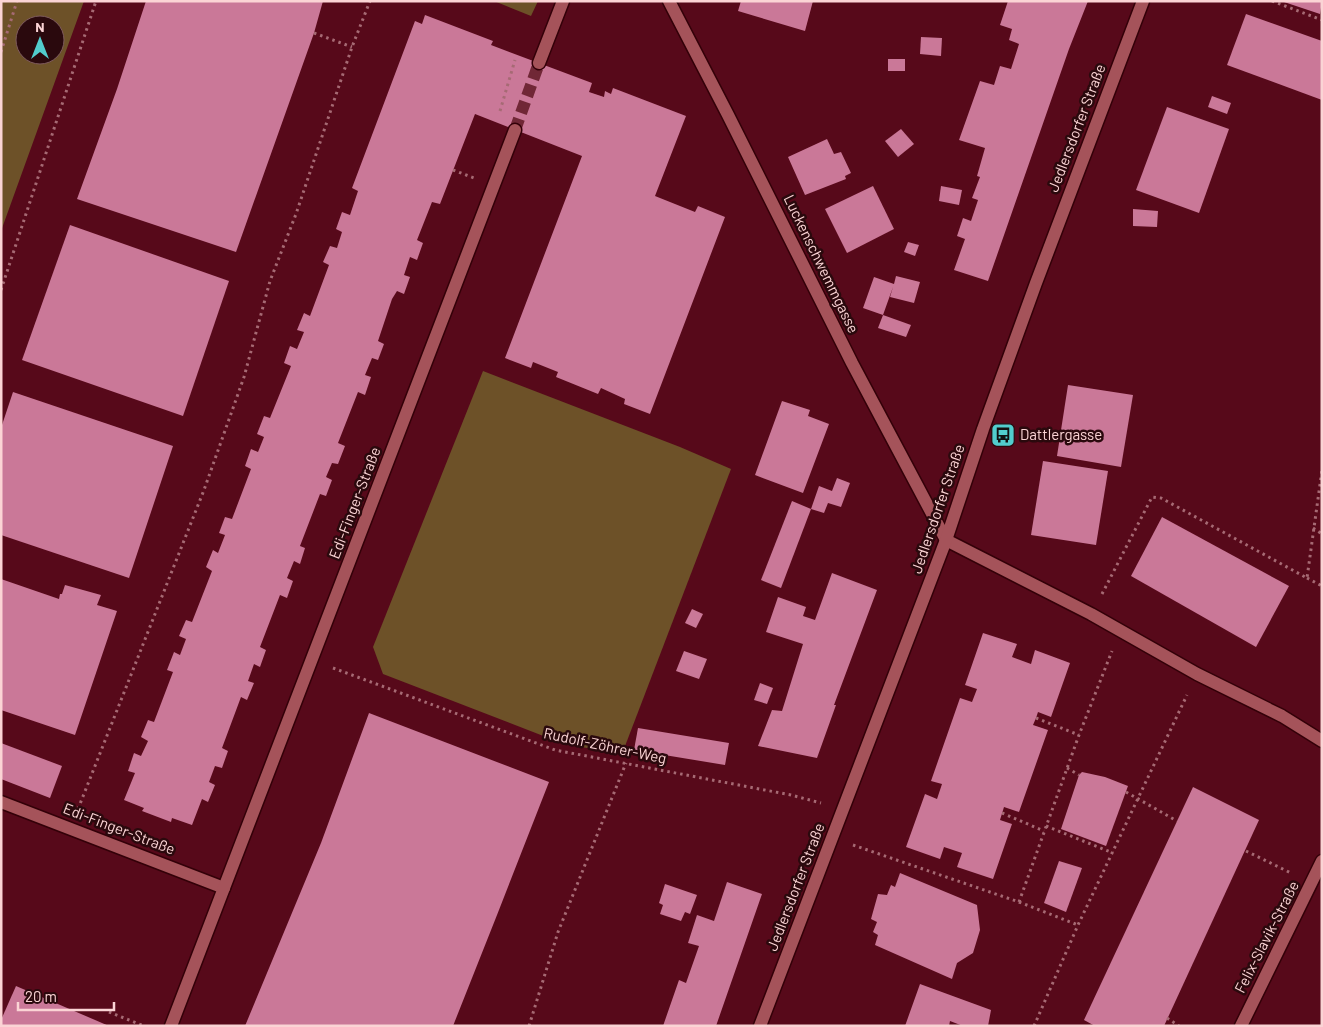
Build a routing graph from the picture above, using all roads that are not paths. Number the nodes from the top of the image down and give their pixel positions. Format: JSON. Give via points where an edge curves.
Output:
{"nodes":[{"id":1,"x":563,"y":1,"type":"edge"},
{"id":2,"x":669,"y":1,"type":"edge"},
{"id":3,"x":1143,"y":1,"type":"edge"},
{"id":4,"x":539,"y":63,"type":"tunnel mouth"},
{"id":5,"x":515,"y":130,"type":"tunnel mouth"},
{"id":6,"x":946,"y":540,"type":"junction"},
{"id":7,"x":1322,"y":741,"type":"edge"},
{"id":8,"x":1,"y":802,"type":"edge"},
{"id":9,"x":1322,"y":861,"type":"edge"},
{"id":10,"x":224,"y":888,"type":"junction"},
{"id":11,"x":171,"y":1026,"type":"edge"},
{"id":12,"x":760,"y":1026,"type":"edge"},
{"id":13,"x":1240,"y":1026,"type":"edge"}],
"edges":[{"from":1,"to":4,"type":"street"},
{"from":2,"to":6,"type":"street","name":"Luckenschwemmgasse","via":[[852,363]]},
{"from":3,"to":6,"type":"street","name":"Jedlersdorfer Straße","via":[[1036,283]]},
{"from":5,"to":10,"type":"street","name":"Edi-Finger-Straße"},
{"from":6,"to":7,"type":"street","via":[[1282,716]]},
{"from":6,"to":12,"type":"street","name":"Jedlersdorfer Straße"},
{"from":8,"to":10,"type":"street","name":"Edi-Finger-Straße"},
{"from":9,"to":13,"type":"street","name":"Felix-Slavik-Straße"},
{"from":10,"to":11,"type":"street","name":"Edi-Finger-Straße"}]}
